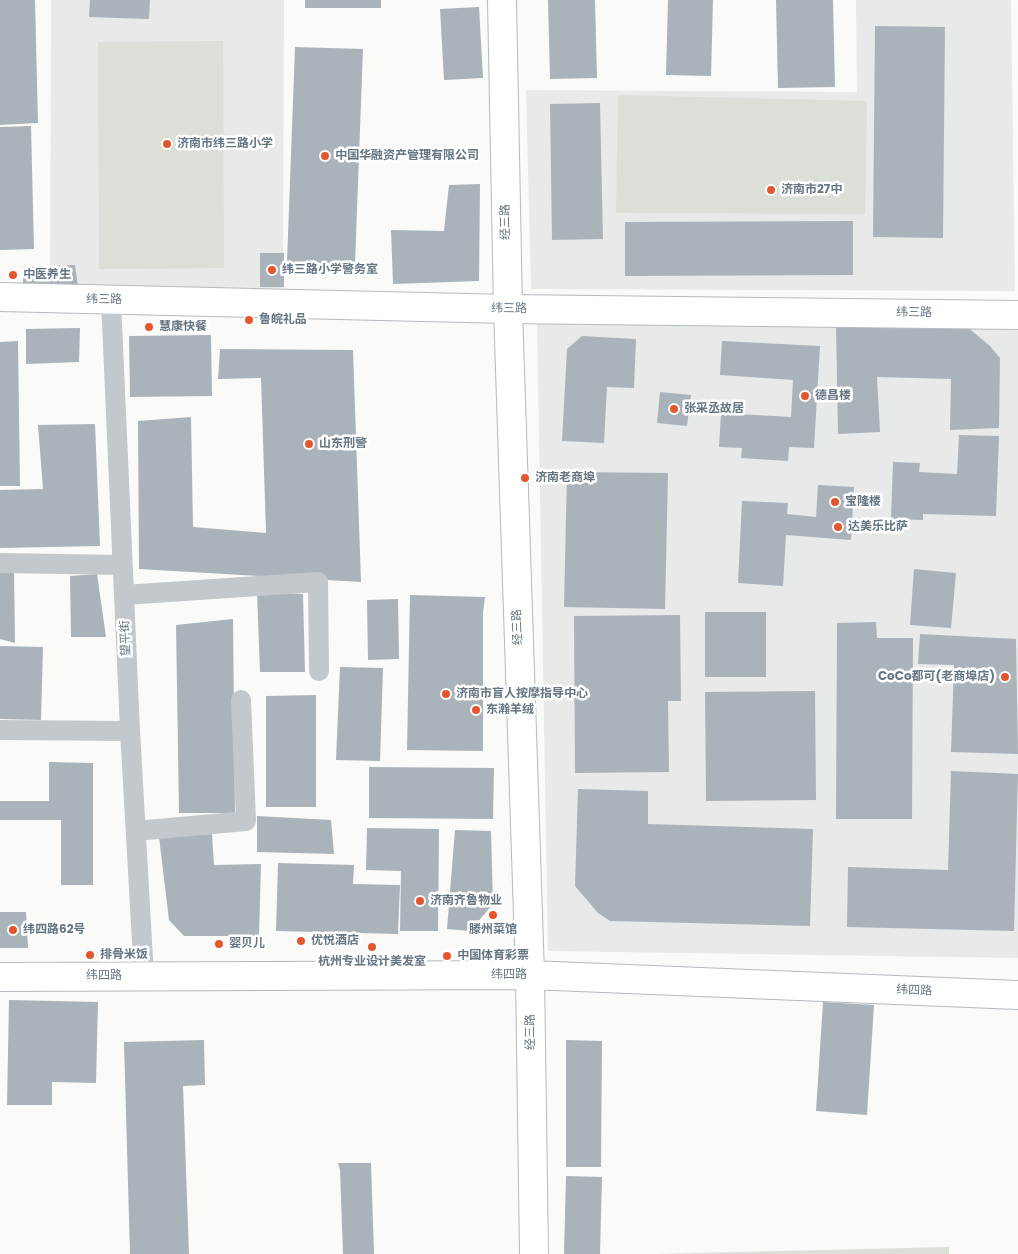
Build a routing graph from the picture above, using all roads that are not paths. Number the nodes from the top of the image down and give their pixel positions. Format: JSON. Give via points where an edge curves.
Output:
{"nodes":[{"id":1,"x":502,"y":0,"type":"edge"},
{"id":2,"x":0,"y":297,"type":"edge"},
{"id":3,"x":110,"y":300,"type":"junction"},
{"id":4,"x":508,"y":309,"type":"junction"},
{"id":5,"x":1018,"y":315,"type":"edge"},
{"id":6,"x":0,"y":562,"type":"edge"},
{"id":7,"x":122,"y":566,"type":"junction"},
{"id":8,"x":124,"y":595,"type":"junction"},
{"id":9,"x":319,"y":671,"type":"dead end"},
{"id":10,"x":241,"y":700,"type":"dead end"},
{"id":11,"x":0,"y":730,"type":"edge"},
{"id":12,"x":130,"y":730,"type":"junction"},
{"id":13,"x":136,"y":831,"type":"junction"},
{"id":14,"x":530,"y":975,"type":"junction"},
{"id":15,"x":144,"y":976,"type":"junction"},
{"id":16,"x":0,"y":977,"type":"edge"},
{"id":17,"x":1018,"y":995,"type":"edge"},
{"id":18,"x":534,"y":1254,"type":"edge"}],
"edges":[{"from":1,"to":4,"type":"street","name":"经三路"},
{"from":2,"to":3,"type":"street","name":"纬三路"},
{"from":3,"to":4,"type":"street","name":"纬三路"},
{"from":3,"to":7,"type":"street","name":"望平街"},
{"from":4,"to":5,"type":"street","name":"纬三路"},
{"from":4,"to":14,"type":"street","name":"经三路"},
{"from":6,"to":7,"type":"street"},
{"from":7,"to":8,"type":"street","name":"望平街"},
{"from":8,"to":9,"type":"street","via":[[318,582]]},
{"from":8,"to":12,"type":"street","name":"望平街"},
{"from":10,"to":13,"type":"street","via":[[246,821]]},
{"from":11,"to":12,"type":"street"},
{"from":12,"to":13,"type":"street","name":"望平街"},
{"from":13,"to":15,"type":"street","name":"望平街"},
{"from":14,"to":15,"type":"street","name":"纬四路"},
{"from":14,"to":17,"type":"street","name":"纬四路"},
{"from":14,"to":18,"type":"street","name":"经三路"},
{"from":15,"to":16,"type":"street","name":"纬四路"}]}
